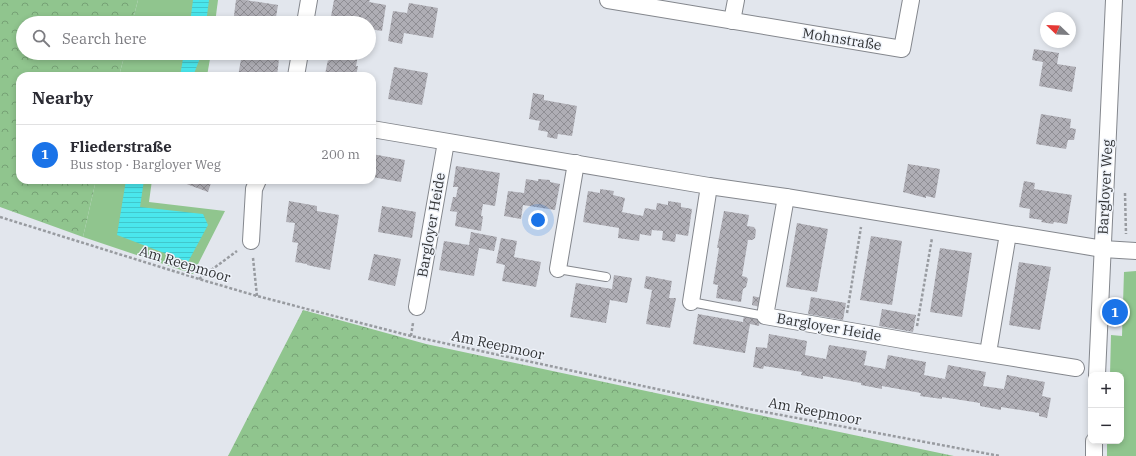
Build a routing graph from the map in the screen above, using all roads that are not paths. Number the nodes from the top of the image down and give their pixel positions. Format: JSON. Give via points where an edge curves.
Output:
{"nodes":[{"id":1,"x":309,"y":0,"type":"edge"},
{"id":2,"x":608,"y":0,"type":"edge"},
{"id":3,"x":736,"y":0,"type":"edge"},
{"id":4,"x":911,"y":0,"type":"edge"},
{"id":5,"x":1114,"y":0,"type":"edge"},
{"id":6,"x":306,"y":16,"type":"edge"},
{"id":7,"x":732,"y":21,"type":"junction"},
{"id":8,"x":299,"y":60,"type":"edge"},
{"id":9,"x":297,"y":72,"type":"edge"},
{"id":10,"x":376,"y":130,"type":"edge"},
{"id":11,"x":446,"y":142,"type":"junction"},
{"id":12,"x":576,"y":163,"type":"junction"},
{"id":13,"x":256,"y":184,"type":"edge"},
{"id":14,"x":709,"y":186,"type":"junction"},
{"id":15,"x":786,"y":197,"type":"junction"},
{"id":16,"x":1008,"y":234,"type":"junction"},
{"id":17,"x":251,"y":241,"type":"road end"},
{"id":18,"x":1103,"y":249,"type":"junction"},
{"id":19,"x":1136,"y":251,"type":"edge"},
{"id":20,"x":558,"y":269,"type":"joint"},
{"id":21,"x":606,"y":277,"type":"dead end"},
{"id":22,"x":691,"y":302,"type":"joint"},
{"id":23,"x":417,"y":307,"type":"dead end"},
{"id":24,"x":765,"y":316,"type":"junction"},
{"id":25,"x":988,"y":353,"type":"junction"},
{"id":26,"x":1076,"y":368,"type":"dead end"},
{"id":27,"x":1097,"y":372,"type":"edge"},
{"id":28,"x":1094,"y":444,"type":"edge"},
{"id":29,"x":1094,"y":456,"type":"edge"}],
"edges":[{"from":1,"to":6,"type":"street"},
{"from":2,"to":7,"type":"street","name":"Mohnstraße"},
{"from":3,"to":7,"type":"street"},
{"from":4,"to":7,"type":"street","name":"Mohnstraße","via":[[902,49]]},
{"from":5,"to":18,"type":"street","name":"Bargloyer Weg"},
{"from":8,"to":9,"type":"street"},
{"from":10,"to":11,"type":"street"},
{"from":11,"to":12,"type":"street"},
{"from":11,"to":23,"type":"street","name":"Bargloyer Heide"},
{"from":12,"to":14,"type":"street"},
{"from":12,"to":20,"type":"street"},
{"from":13,"to":17,"type":"street"},
{"from":14,"to":15,"type":"street"},
{"from":14,"to":22,"type":"street"},
{"from":15,"to":16,"type":"street"},
{"from":15,"to":24,"type":"street","name":"Bargloyer Heide"},
{"from":16,"to":18,"type":"street"},
{"from":16,"to":25,"type":"street"},
{"from":18,"to":19,"type":"street"},
{"from":18,"to":27,"type":"street","name":"Bargloyer Weg"},
{"from":20,"to":21,"type":"lane"},
{"from":22,"to":24,"type":"lane"},
{"from":24,"to":25,"type":"street","name":"Bargloyer Heide"},
{"from":25,"to":26,"type":"street","name":"Bargloyer Heide"},
{"from":28,"to":29,"type":"street"}]}
